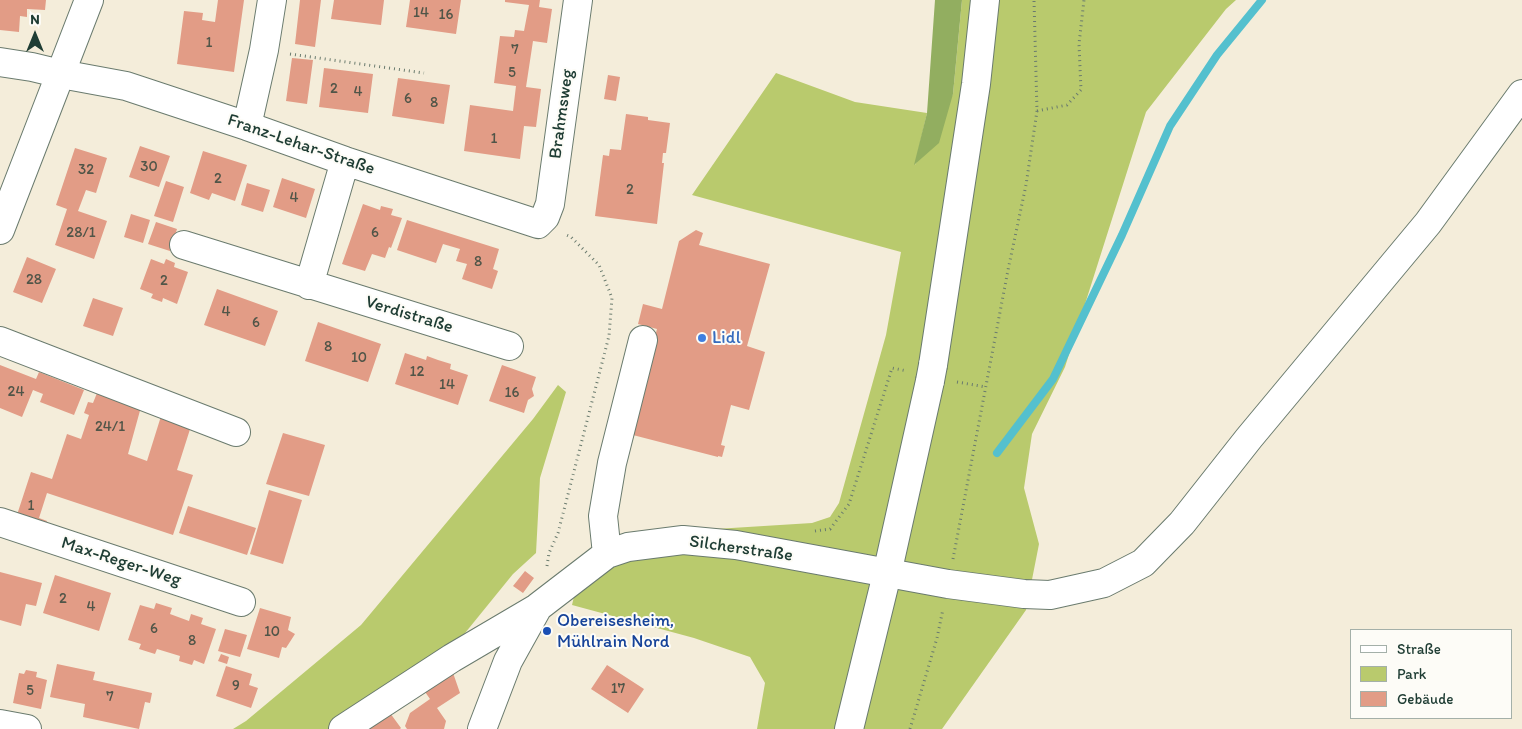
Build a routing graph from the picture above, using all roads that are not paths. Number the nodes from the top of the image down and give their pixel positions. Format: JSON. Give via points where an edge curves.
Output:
{"nodes":[{"id":1,"x":89,"y":0,"type":"edge"},
{"id":2,"x":272,"y":0,"type":"edge"},
{"id":3,"x":578,"y":0,"type":"edge"},
{"id":4,"x":985,"y":0,"type":"edge"},
{"id":5,"x":0,"y":62,"type":"edge"},
{"id":6,"x":60,"y":74,"type":"junction"},
{"id":7,"x":1522,"y":94,"type":"edge"},
{"id":8,"x":247,"y":126,"type":"junction"},
{"id":9,"x":345,"y":161,"type":"junction"},
{"id":10,"x":538,"y":224,"type":"joint"},
{"id":11,"x":0,"y":230,"type":"edge"},
{"id":12,"x":184,"y":245,"type":"dead end"},
{"id":13,"x":309,"y":285,"type":"junction"},
{"id":14,"x":642,"y":340,"type":"dead end"},
{"id":15,"x":0,"y":341,"type":"edge"},
{"id":16,"x":509,"y":346,"type":"dead end"},
{"id":17,"x":236,"y":432,"type":"dead end"},
{"id":18,"x":0,"y":522,"type":"edge"},
{"id":19,"x":607,"y":554,"type":"junction"},
{"id":20,"x":887,"y":574,"type":"junction"},
{"id":21,"x":241,"y":602,"type":"dead end"},
{"id":22,"x":538,"y":607,"type":"junction"},
{"id":23,"x":0,"y":724,"type":"edge"},
{"id":24,"x":27,"y":729,"type":"edge"},
{"id":25,"x":344,"y":729,"type":"edge"},
{"id":26,"x":482,"y":729,"type":"edge"},
{"id":27,"x":849,"y":729,"type":"edge"}],
"edges":[{"from":1,"to":6,"type":"street"},
{"from":2,"to":8,"type":"street"},
{"from":3,"to":10,"type":"street","name":"Brahmsweg","via":[[550,204]]},
{"from":4,"to":20,"type":"street","via":[[976,84],[931,375]]},
{"from":5,"to":6,"type":"street","name":"Franz-Lehar-Straße"},
{"from":6,"to":8,"type":"street","name":"Franz-Lehar-Straße","via":[[126,86]]},
{"from":6,"to":11,"type":"street"},
{"from":7,"to":20,"type":"street","name":"Silcherstraße","via":[[1428,223],[1182,523],[1143,563],[1104,583],[1050,595]]},
{"from":8,"to":9,"type":"street","name":"Franz-Lehar-Straße"},
{"from":9,"to":10,"type":"street","name":"Franz-Lehar-Straße"},
{"from":9,"to":13,"type":"street"},
{"from":12,"to":13,"type":"street","name":"Verdistraße"},
{"from":13,"to":16,"type":"street","name":"Verdistraße"},
{"from":14,"to":19,"type":"street","via":[[612,463],[603,516]]},
{"from":15,"to":17,"type":"street"},
{"from":18,"to":21,"type":"street","name":"Max-Reger-Weg"},
{"from":19,"to":20,"type":"street","name":"Silcherstraße","via":[[628,547],[683,540],[736,545]]},
{"from":19,"to":22,"type":"street","name":"Silcherstraße"},
{"from":20,"to":27,"type":"street"},
{"from":22,"to":25,"type":"street","via":[[452,658]]},
{"from":22,"to":26,"type":"street","name":"Silcherstraße","via":[[508,661]]},
{"from":23,"to":24,"type":"street"}]}
